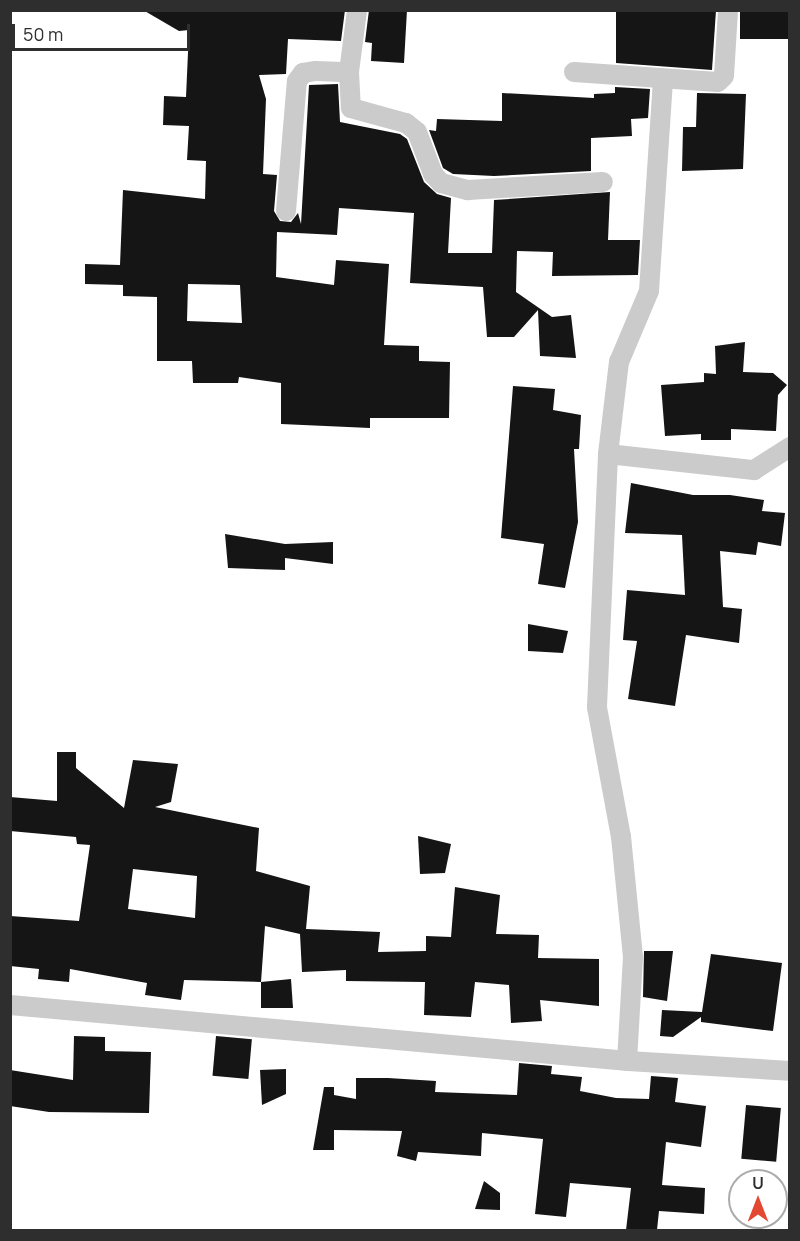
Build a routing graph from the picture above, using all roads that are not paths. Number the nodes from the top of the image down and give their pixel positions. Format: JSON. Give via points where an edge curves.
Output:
{"nodes":[{"id":1,"x":357,"y":10,"type":"edge"},
{"id":2,"x":728,"y":10,"type":"edge"},
{"id":3,"x":349,"y":72,"type":"junction"},
{"id":4,"x":574,"y":72,"type":"dead end"},
{"id":5,"x":663,"y":78,"type":"junction"},
{"id":6,"x":603,"y":182,"type":"dead end"},
{"id":7,"x":286,"y":211,"type":"dead end"},
{"id":8,"x":789,"y":447,"type":"edge"},
{"id":9,"x":608,"y":454,"type":"junction"},
{"id":10,"x":10,"y":1005,"type":"edge"},
{"id":11,"x":627,"y":1061,"type":"junction"},
{"id":12,"x":789,"y":1071,"type":"edge"}],
"edges":[{"from":1,"to":3,"type":"street"},
{"from":2,"to":5,"type":"street","via":[[724,76],[718,82]]},
{"from":3,"to":6,"type":"street","via":[[351,108],[406,123],[417,132],[433,174],[441,183],[468,189]]},
{"from":3,"to":7,"type":"street","via":[[303,73],[297,81]]},
{"from":4,"to":5,"type":"street"},
{"from":5,"to":9,"type":"street","via":[[649,291],[619,362]]},
{"from":8,"to":9,"type":"street","via":[[754,470]]},
{"from":9,"to":11,"type":"street","via":[[597,707],[621,837],[633,957]]},
{"from":10,"to":11,"type":"street"},
{"from":11,"to":12,"type":"street"}]}
